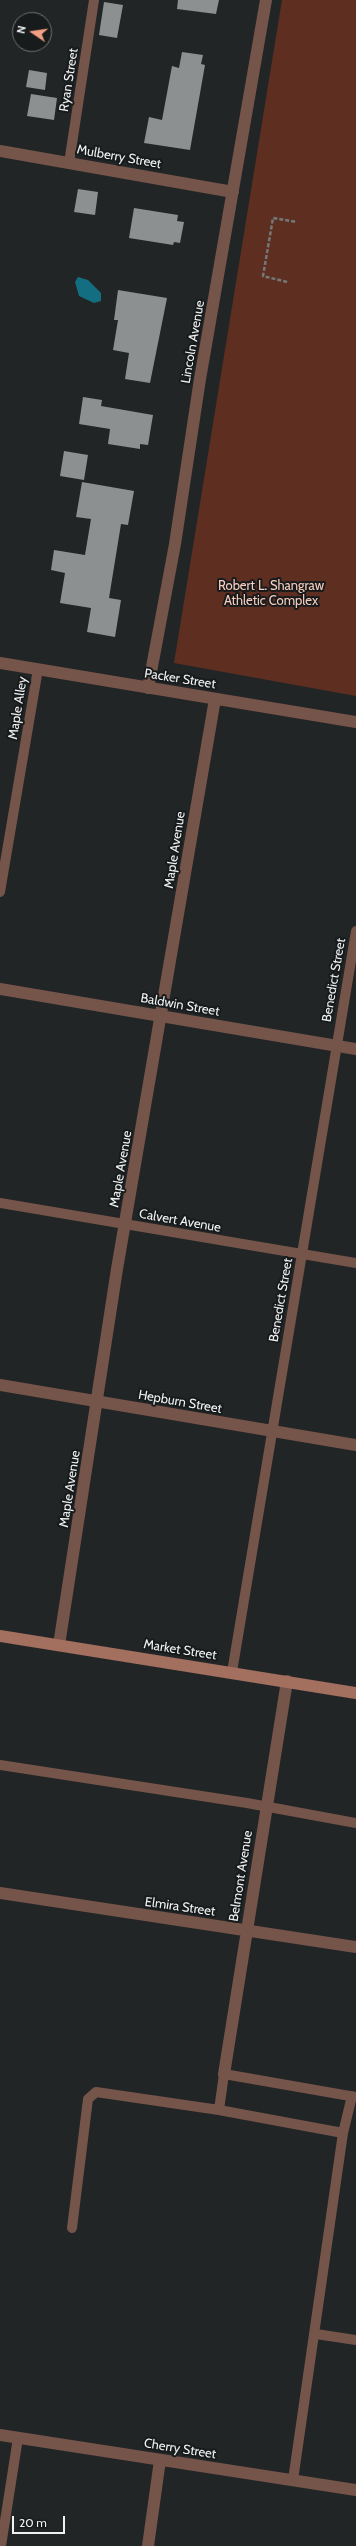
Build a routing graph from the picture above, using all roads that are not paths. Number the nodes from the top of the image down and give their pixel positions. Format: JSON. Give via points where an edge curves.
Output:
{"nodes":[{"id":1,"x":94,"y":0,"type":"edge"},
{"id":2,"x":266,"y":0,"type":"edge"},
{"id":3,"x":0,"y":151,"type":"edge"},
{"id":4,"x":69,"y":163,"type":"junction"},
{"id":5,"x":233,"y":192,"type":"junction"},
{"id":6,"x":0,"y":663,"type":"edge"},
{"id":7,"x":38,"y":669,"type":"junction"},
{"id":8,"x":148,"y":688,"type":"junction"},
{"id":9,"x":215,"y":699,"type":"junction"},
{"id":10,"x":356,"y":722,"type":"edge"},
{"id":11,"x":0,"y":892,"type":"edge"},
{"id":12,"x":356,"y":932,"type":"edge"},
{"id":13,"x":0,"y":989,"type":"edge"},
{"id":14,"x":162,"y":1016,"type":"junction"},
{"id":15,"x":336,"y":1046,"type":"junction"},
{"id":16,"x":356,"y":1049,"type":"edge"},
{"id":17,"x":0,"y":1203,"type":"edge"},
{"id":18,"x":125,"y":1225,"type":"junction"},
{"id":19,"x":302,"y":1255,"type":"junction"},
{"id":20,"x":356,"y":1263,"type":"edge"},
{"id":21,"x":0,"y":1385,"type":"edge"},
{"id":22,"x":98,"y":1401,"type":"junction"},
{"id":23,"x":271,"y":1432,"type":"junction"},
{"id":24,"x":356,"y":1445,"type":"edge"},
{"id":25,"x":0,"y":1636,"type":"edge"},
{"id":26,"x":59,"y":1645,"type":"junction"},
{"id":27,"x":232,"y":1672,"type":"junction"},
{"id":28,"x":287,"y":1682,"type":"junction"},
{"id":29,"x":356,"y":1693,"type":"edge"},
{"id":30,"x":0,"y":1766,"type":"edge"},
{"id":31,"x":267,"y":1806,"type":"junction"},
{"id":32,"x":356,"y":1823,"type":"edge"},
{"id":33,"x":0,"y":1893,"type":"edge"},
{"id":34,"x":247,"y":1930,"type":"junction"},
{"id":35,"x":356,"y":1947,"type":"edge"},
{"id":36,"x":224,"y":2074,"type":"junction"},
{"id":37,"x":354,"y":2097,"type":"edge"},
{"id":38,"x":219,"y":2110,"type":"junction"},
{"id":39,"x":343,"y":2133,"type":"junction"},
{"id":40,"x":72,"y":2228,"type":"dead end"},
{"id":41,"x":316,"y":2334,"type":"junction"},
{"id":42,"x":356,"y":2340,"type":"edge"},
{"id":43,"x":0,"y":2435,"type":"edge"},
{"id":44,"x":18,"y":2438,"type":"junction"},
{"id":45,"x":160,"y":2460,"type":"junction"},
{"id":46,"x":293,"y":2480,"type":"junction"},
{"id":47,"x":356,"y":2490,"type":"edge"},
{"id":48,"x":1,"y":2546,"type":"edge"},
{"id":49,"x":148,"y":2546,"type":"edge"}],
"edges":[{"from":1,"to":4,"type":"lane","name":"Ryan Street"},
{"from":2,"to":5,"type":"street","name":"Lincoln Avenue"},
{"from":3,"to":4,"type":"street","name":"Mulberry Street"},
{"from":4,"to":5,"type":"street","name":"Mulberry Street"},
{"from":5,"to":8,"type":"street","name":"Lincoln Avenue","via":[[200,379],[175,544]]},
{"from":6,"to":7,"type":"street","name":"Packer Street"},
{"from":7,"to":8,"type":"street","name":"Packer Street"},
{"from":7,"to":11,"type":"lane","name":"Maple Alley"},
{"from":8,"to":9,"type":"street","name":"Packer Street"},
{"from":9,"to":10,"type":"street","name":"Packer Street"},
{"from":9,"to":14,"type":"street","name":"Maple Avenue"},
{"from":12,"to":15,"type":"lane","name":"Benedict Street"},
{"from":13,"to":14,"type":"street","name":"Baldwin Street"},
{"from":14,"to":15,"type":"street","name":"Baldwin Street"},
{"from":14,"to":18,"type":"street","name":"Maple Avenue"},
{"from":15,"to":16,"type":"street","name":"Baldwin Street"},
{"from":15,"to":19,"type":"lane","name":"Benedict Street"},
{"from":17,"to":18,"type":"lane","name":"Calvert Avenue"},
{"from":18,"to":19,"type":"lane","name":"Calvert Avenue"},
{"from":18,"to":22,"type":"street","name":"Maple Avenue"},
{"from":19,"to":20,"type":"lane","name":"Calvert Avenue"},
{"from":19,"to":23,"type":"lane","name":"Benedict Street"},
{"from":21,"to":22,"type":"street","name":"Hepburn Street"},
{"from":22,"to":23,"type":"street","name":"Hepburn Street"},
{"from":22,"to":26,"type":"street","name":"Maple Avenue"},
{"from":23,"to":24,"type":"street","name":"Hepburn Street"},
{"from":23,"to":27,"type":"lane","name":"Benedict Street"},
{"from":25,"to":26,"type":"main road","name":"Market Street"},
{"from":26,"to":27,"type":"main road","name":"Market Street"},
{"from":27,"to":28,"type":"main road","name":"Market Street"},
{"from":28,"to":29,"type":"main road","name":"Market Street"},
{"from":28,"to":31,"type":"street","name":"Belmont Avenue"},
{"from":30,"to":31,"type":"lane"},
{"from":31,"to":32,"type":"lane"},
{"from":31,"to":34,"type":"street","name":"Belmont Avenue"},
{"from":33,"to":34,"type":"street","name":"Elmira Street"},
{"from":34,"to":35,"type":"street","name":"Elmira Street"},
{"from":34,"to":36,"type":"street","name":"Belmont Avenue"},
{"from":36,"to":37,"type":"lane"},
{"from":36,"to":38,"type":"lane"},
{"from":37,"to":39,"type":"lane"},
{"from":38,"to":39,"type":"lane"},
{"from":38,"to":40,"type":"lane","via":[[96,2092],[88,2099]]},
{"from":39,"to":41,"type":"lane"},
{"from":41,"to":42,"type":"lane"},
{"from":41,"to":46,"type":"lane"},
{"from":43,"to":44,"type":"street","name":"Cherry Street"},
{"from":44,"to":45,"type":"street","name":"Cherry Street"},
{"from":44,"to":48,"type":"lane"},
{"from":45,"to":46,"type":"street","name":"Cherry Street"},
{"from":45,"to":49,"type":"street"},
{"from":46,"to":47,"type":"street","name":"Cherry Street"}]}
